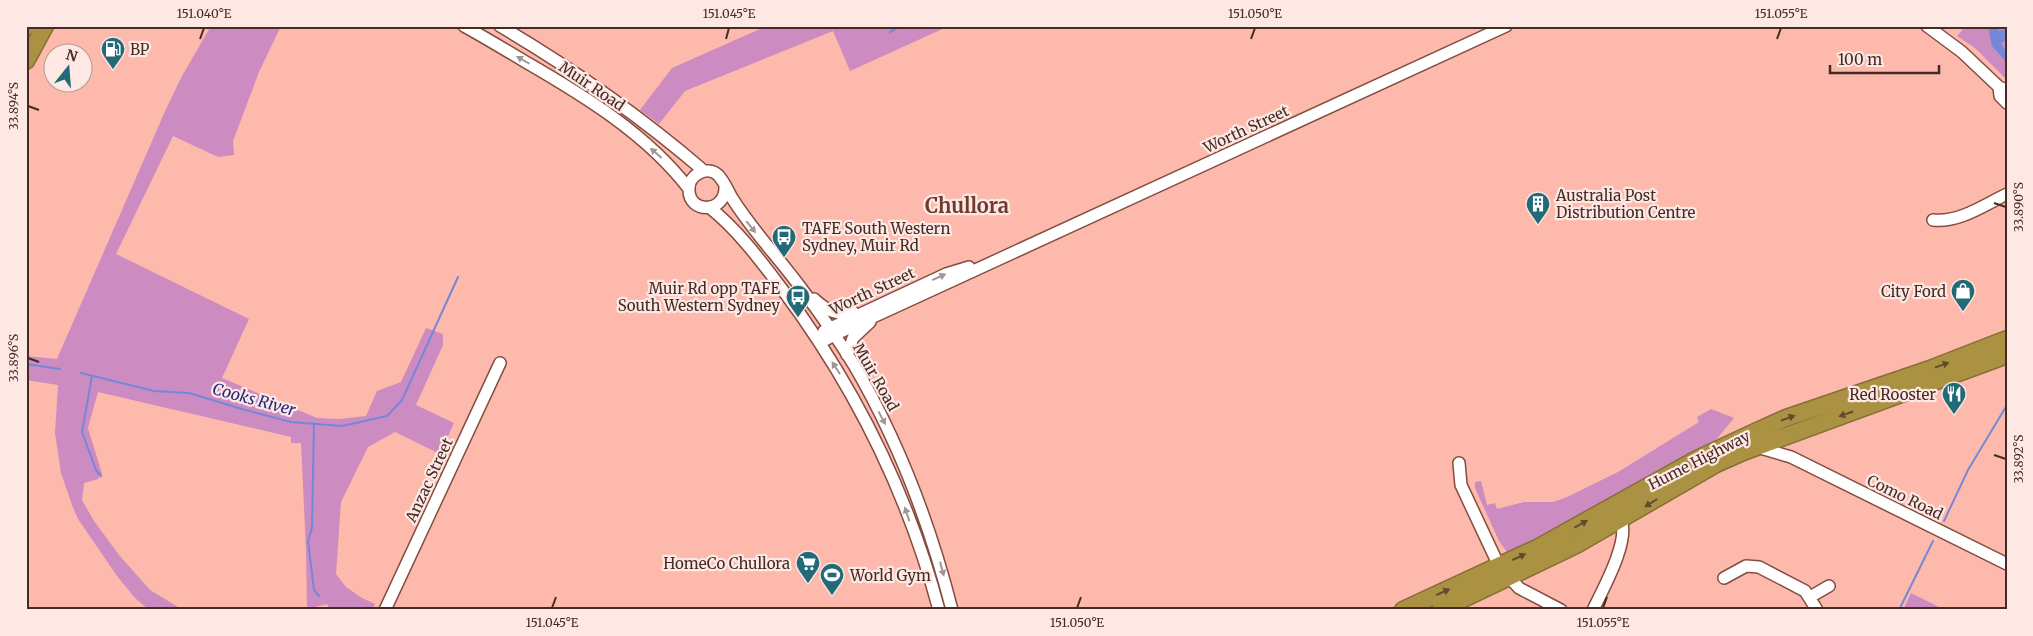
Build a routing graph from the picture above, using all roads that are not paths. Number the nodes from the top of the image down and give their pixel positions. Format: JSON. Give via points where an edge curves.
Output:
{"nodes":[{"id":1,"x":45,"y":26,"type":"edge"},
{"id":2,"x":464,"y":26,"type":"edge"},
{"id":3,"x":500,"y":26,"type":"edge"},
{"id":4,"x":1506,"y":26,"type":"edge"},
{"id":5,"x":1927,"y":26,"type":"edge"},
{"id":6,"x":26,"y":61,"type":"edge"},
{"id":7,"x":2003,"y":88,"type":"edge"},
{"id":8,"x":2007,"y":104,"type":"edge"},
{"id":9,"x":704,"y":171,"type":"junction"},
{"id":10,"x":725,"y":186,"type":"junction"},
{"id":11,"x":688,"y":189,"type":"junction"},
{"id":12,"x":2007,"y":194,"type":"edge"},
{"id":13,"x":709,"y":208,"type":"junction"},
{"id":14,"x":1933,"y":220,"type":"dead end"},
{"id":15,"x":801,"y":288,"type":"junction"},
{"id":16,"x":875,"y":311,"type":"junction"},
{"id":17,"x":831,"y":332,"type":"junction"},
{"id":18,"x":818,"y":339,"type":"junction"},
{"id":19,"x":2007,"y":340,"type":"edge"},
{"id":20,"x":847,"y":355,"type":"junction"},
{"id":21,"x":2007,"y":355,"type":"edge"},
{"id":22,"x":500,"y":363,"type":"dead end"},
{"id":23,"x":1778,"y":438,"type":"junction"},
{"id":24,"x":1757,"y":439,"type":"junction"},
{"id":25,"x":1791,"y":457,"type":"junction"},
{"id":26,"x":1459,"y":463,"type":"dead end"},
{"id":27,"x":1621,"y":520,"type":"junction"},
{"id":28,"x":2007,"y":564,"type":"edge"},
{"id":29,"x":1503,"y":572,"type":"junction"},
{"id":30,"x":1724,"y":578,"type":"dead end"},
{"id":31,"x":1829,"y":586,"type":"dead end"},
{"id":32,"x":1810,"y":598,"type":"junction"},
{"id":33,"x":385,"y":610,"type":"edge"},
{"id":34,"x":939,"y":610,"type":"edge"},
{"id":35,"x":952,"y":610,"type":"edge"},
{"id":36,"x":1403,"y":610,"type":"edge"},
{"id":37,"x":1440,"y":610,"type":"edge"},
{"id":38,"x":1561,"y":610,"type":"edge"},
{"id":39,"x":1593,"y":610,"type":"edge"},
{"id":40,"x":1817,"y":610,"type":"edge"}],
"edges":[{"from":1,"to":6,"type":"highway"},
{"from":11,"to":2,"type":"street","name":"Muir Road","one_way":true,"via":[[674,169],[594,104]]},
{"from":3,"to":9,"type":"street","name":"Muir Road","via":[[602,90]]},
{"from":4,"to":16,"type":"street","name":"Worth Street","via":[[1000,258]]},
{"from":5,"to":7,"type":"street"},
{"from":7,"to":8,"type":"street","via":[[2000,96]]},
{"from":9,"to":10,"type":"street","via":[[719,176]]},
{"from":9,"to":11,"type":"street","via":[[695,175]]},
{"from":10,"to":13,"type":"street","via":[[723,198]]},
{"from":10,"to":15,"type":"street","name":"Muir Road","one_way":true,"via":[[744,218]]},
{"from":11,"to":13,"type":"street","via":[[694,202]]},
{"from":12,"to":14,"type":"street","via":[[1958,218]]},
{"from":13,"to":18,"type":"street","name":"Muir Road","via":[[721,216],[760,260]]},
{"from":15,"to":16,"type":"street","via":[[826,309],[836,313]]},
{"from":15,"to":17,"type":"street","name":"Muir Road"},
{"from":16,"to":17,"type":"street","name":"Worth Street"},
{"from":16,"to":20,"type":"street","via":[[853,338]]},
{"from":17,"to":18,"type":"street","name":"Worth Street"},
{"from":17,"to":20,"type":"street","name":"Muir Road"},
{"from":34,"to":18,"type":"street","name":"Muir Road","one_way":true,"via":[[900,493],[864,418]]},
{"from":24,"to":19,"type":"highway","name":"Hume Highway","one_way":true,"via":[[1786,418]]},
{"from":20,"to":35,"type":"street","name":"Muir Road","one_way":true,"via":[[901,456],[938,554]]},
{"from":21,"to":23,"type":"highway","name":"Hume Highway","one_way":true},
{"from":22,"to":33,"type":"street","name":"Anzac Street"},
{"from":23,"to":24,"type":"highway","name":"Hume Highway"},
{"from":23,"to":25,"type":"street","name":"Como Road"},
{"from":24,"to":25,"type":"street","name":"Como Road"},
{"from":24,"to":27,"type":"highway","name":"Hume Highway","one_way":true},
{"from":29,"to":24,"type":"highway","name":"Hume Highway","one_way":true,"via":[[1539,548],[1697,459]]},
{"from":25,"to":28,"type":"street","name":"Como Road"},
{"from":26,"to":29,"type":"street","via":[[1461,485]]},
{"from":27,"to":29,"type":"highway","name":"Hume Highway","via":[[1576,545]]},
{"from":27,"to":39,"type":"street","via":[[1624,532],[1622,547]]},
{"from":36,"to":29,"type":"highway","name":"Hume Highway","one_way":true},
{"from":29,"to":37,"type":"highway","name":"Hume Highway"},
{"from":29,"to":38,"type":"street","via":[[1519,588]]},
{"from":30,"to":32,"type":"street","via":[[1746,566],[1759,567],[1805,591]]},
{"from":31,"to":32,"type":"street"},
{"from":32,"to":40,"type":"street"}]}
